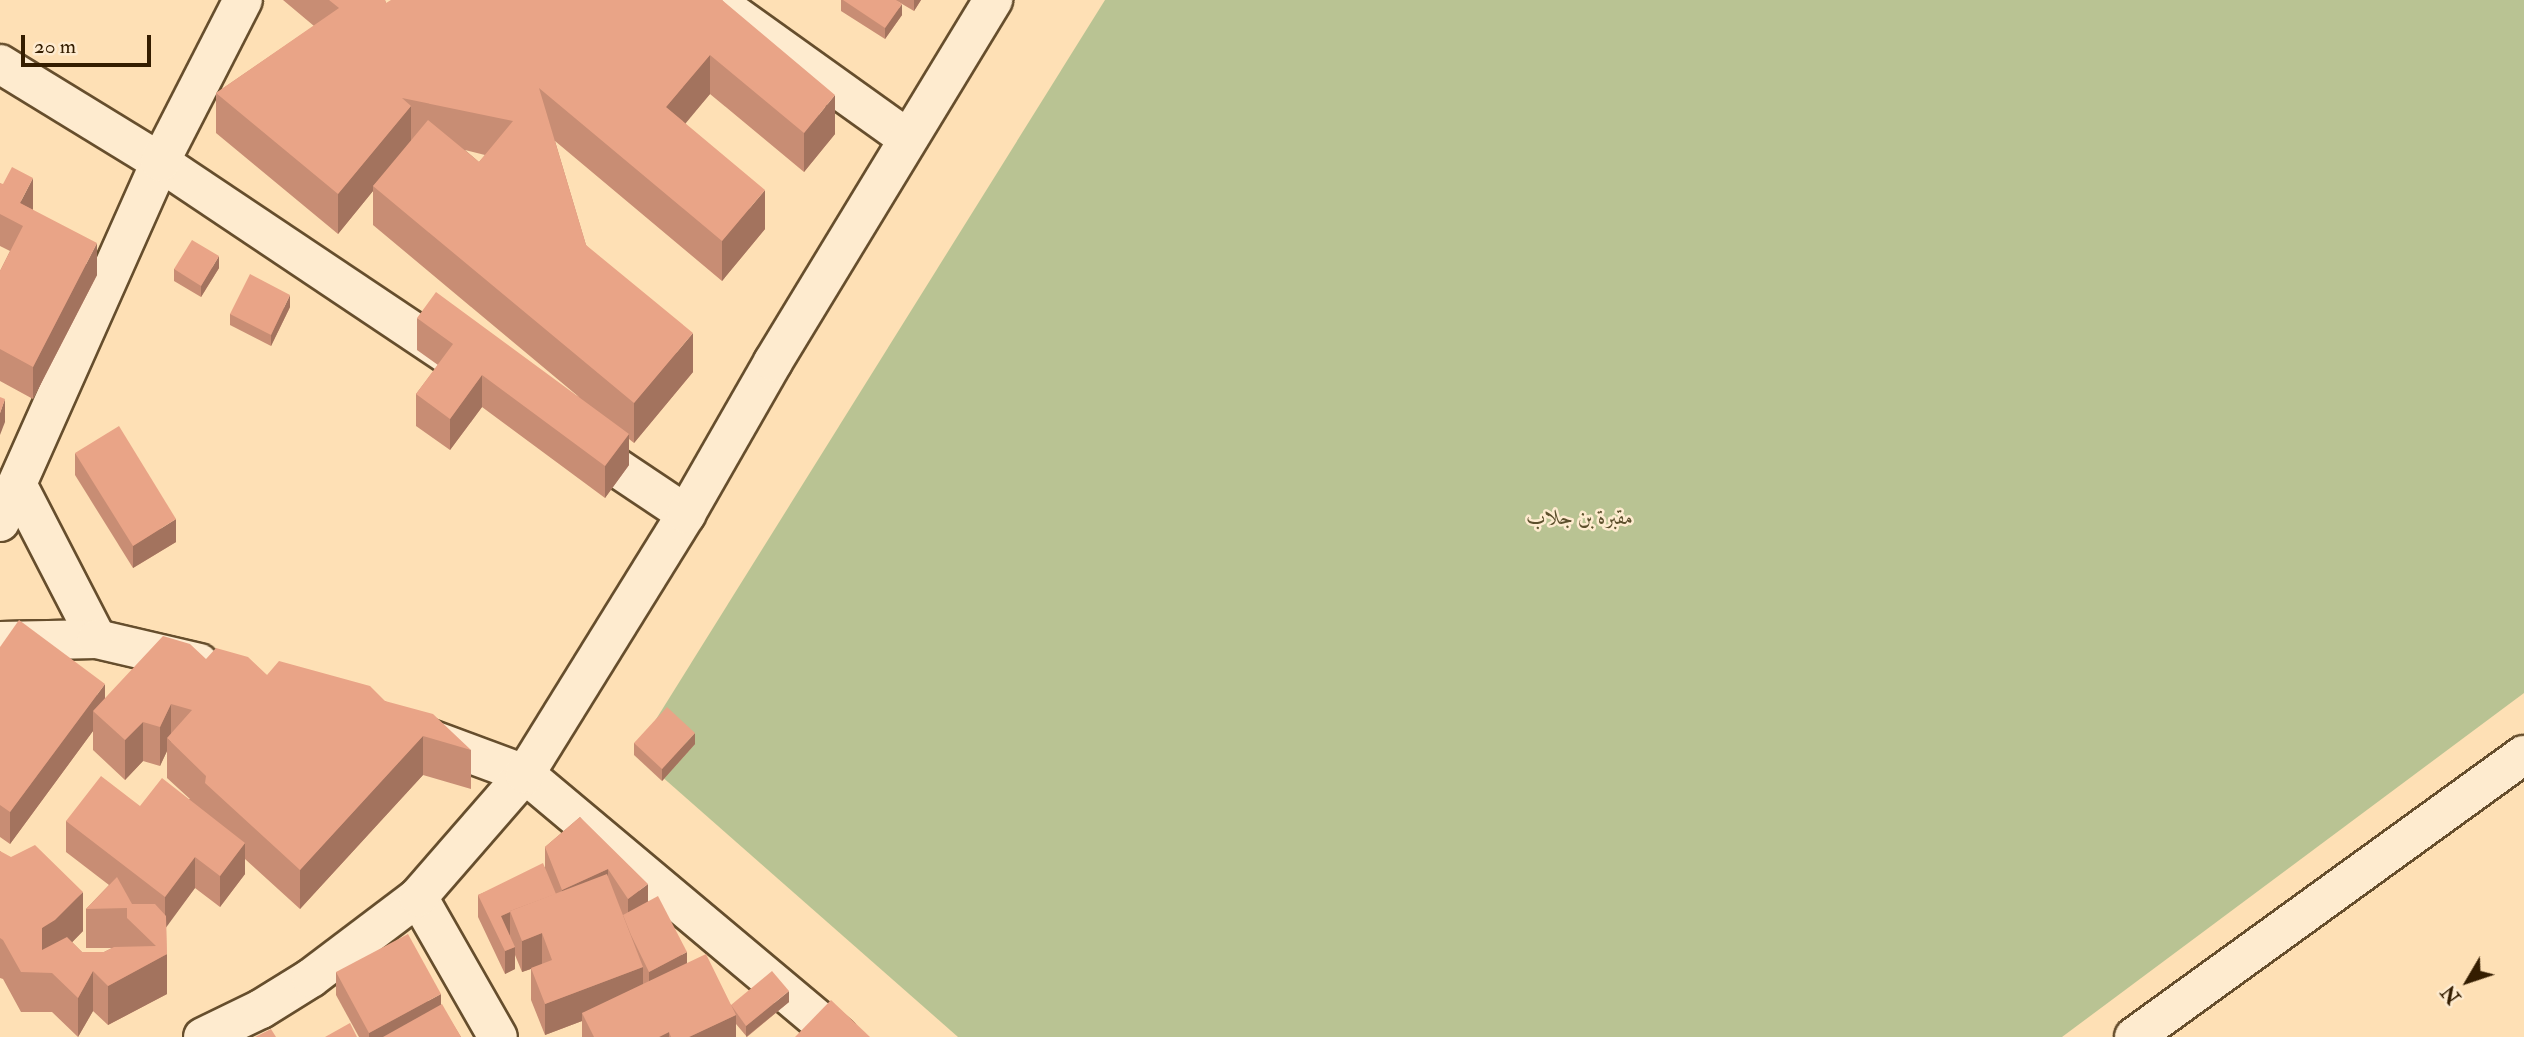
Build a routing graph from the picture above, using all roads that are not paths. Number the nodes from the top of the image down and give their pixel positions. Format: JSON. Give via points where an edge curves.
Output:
{"nodes":[{"id":1,"x":243,"y":0,"type":"edge"},
{"id":2,"x":714,"y":0,"type":"edge"},
{"id":3,"x":993,"y":0,"type":"edge"},
{"id":4,"x":0,"y":64,"type":"edge"},
{"id":5,"x":907,"y":138,"type":"junction"},
{"id":6,"x":160,"y":162,"type":"junction"},
{"id":7,"x":492,"y":384,"type":"edge"},
{"id":8,"x":549,"y":422,"type":"edge"},
{"id":9,"x":18,"y":485,"type":"junction"},
{"id":10,"x":686,"y":514,"type":"junction"},
{"id":11,"x":0,"y":522,"type":"edge"},
{"id":12,"x":97,"y":639,"type":"junction"},
{"id":13,"x":0,"y":641,"type":"edge"},
{"id":14,"x":230,"y":670,"type":"edge"},
{"id":15,"x":385,"y":722,"type":"edge"},
{"id":16,"x":2524,"y":755,"type":"edge"},
{"id":17,"x":526,"y":774,"type":"junction"},
{"id":18,"x":418,"y":897,"type":"junction"},
{"id":19,"x":203,"y":1037,"type":"edge"},
{"id":20,"x":498,"y":1037,"type":"edge"},
{"id":21,"x":838,"y":1037,"type":"edge"},
{"id":22,"x":2134,"y":1037,"type":"edge"}],
"edges":[{"from":1,"to":6,"type":"street"},
{"from":2,"to":5,"type":"street"},
{"from":3,"to":5,"type":"street"},
{"from":4,"to":6,"type":"street"},
{"from":5,"to":10,"type":"street"},
{"from":6,"to":7,"type":"street"},
{"from":6,"to":9,"type":"street"},
{"from":8,"to":10,"type":"street"},
{"from":9,"to":11,"type":"street"},
{"from":9,"to":12,"type":"street"},
{"from":10,"to":17,"type":"street"},
{"from":12,"to":13,"type":"street"},
{"from":12,"to":14,"type":"street"},
{"from":15,"to":17,"type":"street"},
{"from":16,"to":22,"type":"street"},
{"from":17,"to":18,"type":"street"},
{"from":17,"to":21,"type":"street"},
{"from":18,"to":19,"type":"street","via":[[311,978]]},
{"from":18,"to":20,"type":"street"}]}
